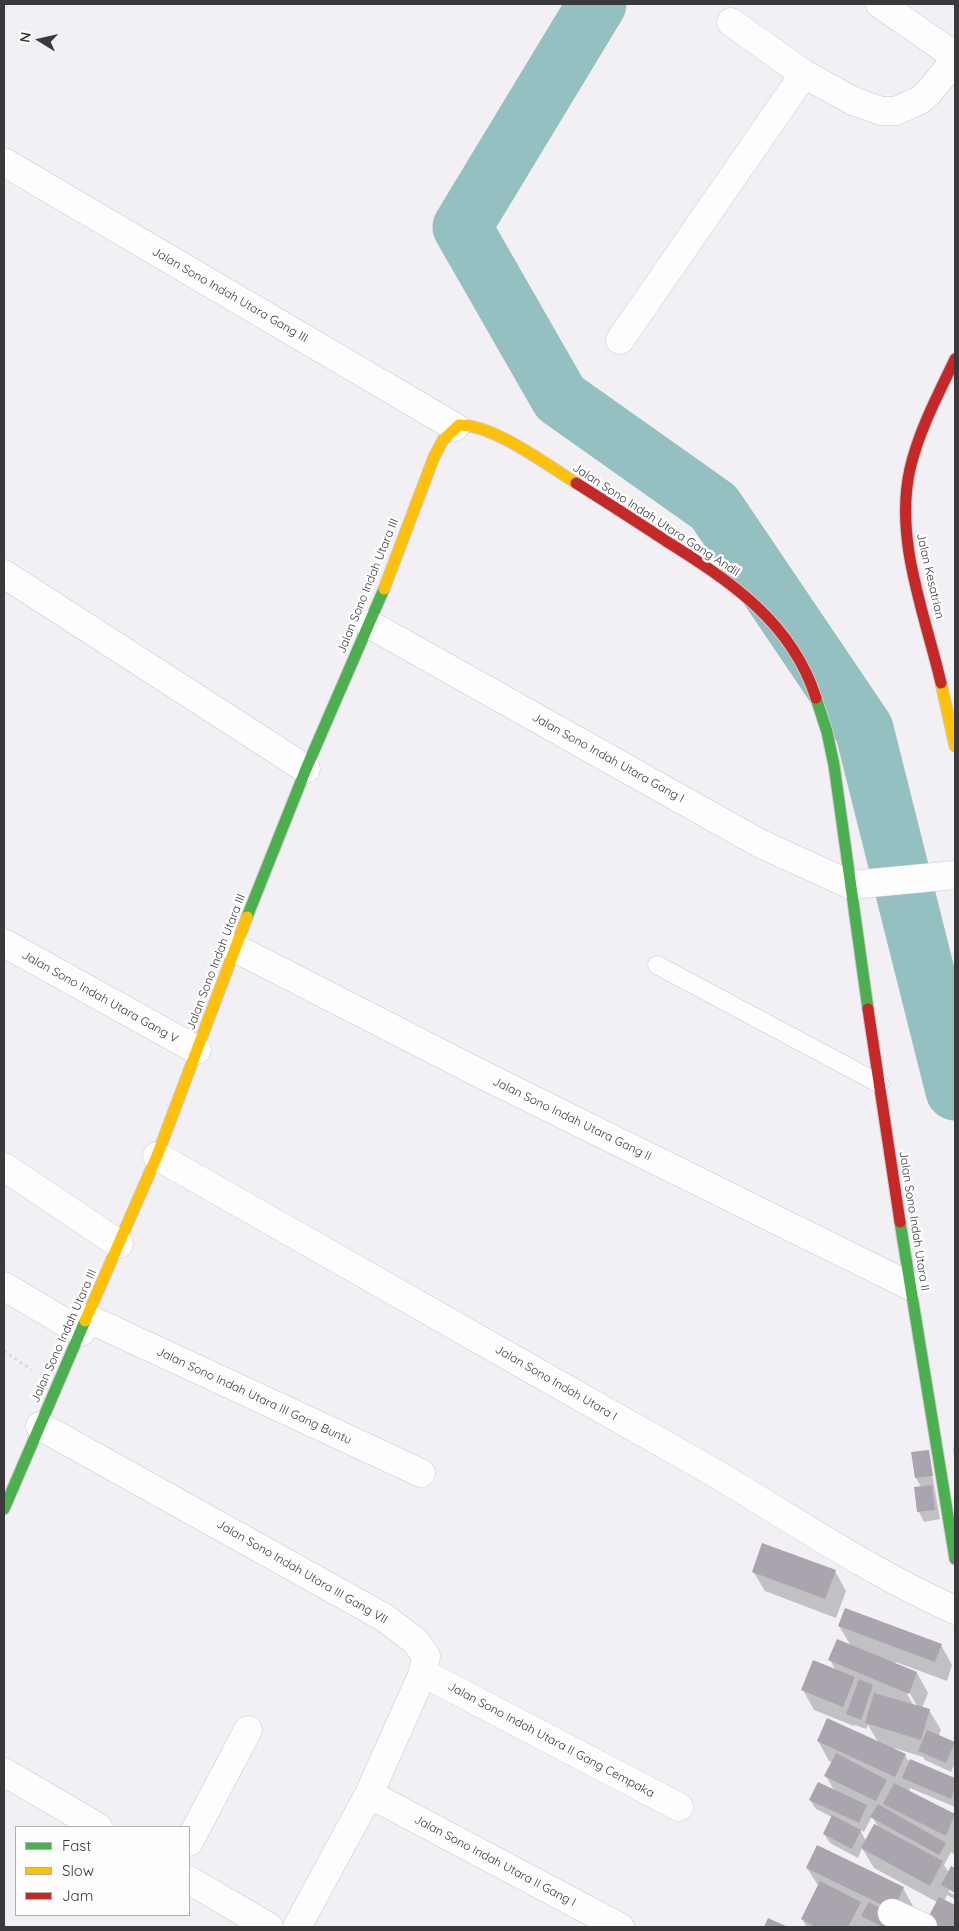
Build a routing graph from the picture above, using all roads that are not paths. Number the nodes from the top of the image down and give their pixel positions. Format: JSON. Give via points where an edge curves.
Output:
{"nodes":[{"id":1,"x":880,"y":4,"type":"edge"},
{"id":2,"x":731,"y":22,"type":"dead end"},
{"id":3,"x":955,"y":58,"type":"edge"},
{"id":4,"x":804,"y":74,"type":"junction"},
{"id":5,"x":4,"y":162,"type":"edge"},
{"id":6,"x":620,"y":340,"type":"dead end"},
{"id":7,"x":955,"y":359,"type":"edge"},
{"id":8,"x":456,"y":427,"type":"junction"},
{"id":9,"x":4,"y":574,"type":"edge"},
{"id":10,"x":369,"y":624,"type":"junction"},
{"id":11,"x":948,"y":688,"type":"edge"},
{"id":12,"x":955,"y":746,"type":"edge"},
{"id":13,"x":306,"y":769,"type":"junction"},
{"id":14,"x":955,"y":875,"type":"edge"},
{"id":15,"x":857,"y":885,"type":"junction"},
{"id":16,"x":4,"y":943,"type":"edge"},
{"id":17,"x":236,"y":948,"type":"junction"},
{"id":18,"x":657,"y":965,"type":"dead end"},
{"id":19,"x":197,"y":1050,"type":"junction"},
{"id":20,"x":880,"y":1084,"type":"junction"},
{"id":21,"x":157,"y":1156,"type":"junction"},
{"id":22,"x":4,"y":1167,"type":"edge"},
{"id":23,"x":119,"y":1244,"type":"junction"},
{"id":24,"x":4,"y":1286,"type":"edge"},
{"id":25,"x":910,"y":1286,"type":"junction"},
{"id":26,"x":84,"y":1325,"type":"junction"},
{"id":27,"x":40,"y":1426,"type":"junction"},
{"id":28,"x":421,"y":1473,"type":"dead end"},
{"id":29,"x":4,"y":1509,"type":"edge"},
{"id":30,"x":955,"y":1559,"type":"edge"},
{"id":31,"x":955,"y":1610,"type":"edge"},
{"id":32,"x":422,"y":1673,"type":"junction"},
{"id":33,"x":248,"y":1730,"type":"dead end"},
{"id":34,"x":4,"y":1772,"type":"edge"},
{"id":35,"x":369,"y":1794,"type":"junction"},
{"id":36,"x":679,"y":1806,"type":"dead end"},
{"id":37,"x":96,"y":1826,"type":"edge"},
{"id":38,"x":190,"y":1840,"type":"edge"},
{"id":39,"x":190,"y":1881,"type":"edge"},
{"id":40,"x":892,"y":1913,"type":"dead end"},
{"id":41,"x":269,"y":1927,"type":"edge"},
{"id":42,"x":297,"y":1927,"type":"edge"},
{"id":43,"x":620,"y":1927,"type":"edge"},
{"id":44,"x":923,"y":1927,"type":"edge"}],
"edges":[{"from":1,"to":3,"type":"street"},
{"from":2,"to":4,"type":"street"},
{"from":3,"to":4,"type":"street","via":[[920,100],[892,111],[874,109],[853,101]]},
{"from":4,"to":6,"type":"street"},
{"from":5,"to":8,"type":"street","name":"Jalan Sono Indah Utara Gang III"},
{"from":7,"to":11,"type":"street","name":"Jalan Kesatrian","via":[[924,423],[911,462],[905,503],[910,561]]},
{"from":8,"to":10,"type":"street","name":"Jalan Sono Indah Utara III","via":[[443,440],[434,457]]},
{"from":8,"to":15,"type":"street","name":"Jalan Sono Indah Utara Gang Andil","via":[[466,424],[482,429],[522,449],[717,573],[758,606],[779,629],[809,676],[827,732]]},
{"from":9,"to":13,"type":"street"},
{"from":10,"to":13,"type":"street","name":"Jalan Sono Indah Utara III"},
{"from":10,"to":15,"type":"street","name":"Jalan Sono Indah Utara Gang I","via":[[759,843]]},
{"from":11,"to":12,"type":"street","name":"Jalan Kesatrian"},
{"from":13,"to":17,"type":"street","name":"Jalan Sono Indah Utara III"},
{"from":14,"to":15,"type":"street"},
{"from":15,"to":20,"type":"street","name":"Jalan Sono Indah Utara II"},
{"from":16,"to":19,"type":"street","name":"Jalan Sono Indah Utara Gang V"},
{"from":17,"to":19,"type":"street","name":"Jalan Sono Indah Utara III"},
{"from":17,"to":25,"type":"street","name":"Jalan Sono Indah Utara Gang II","via":[[479,1073]]},
{"from":18,"to":20,"type":"lane"},
{"from":19,"to":21,"type":"street","name":"Jalan Sono Indah Utara III"},
{"from":20,"to":25,"type":"street","name":"Jalan Sono Indah Utara II"},
{"from":21,"to":23,"type":"street","name":"Jalan Sono Indah Utara III"},
{"from":21,"to":31,"type":"street","name":"Jalan Sono Indah Utara I","via":[[719,1476],[855,1559]]},
{"from":22,"to":23,"type":"street"},
{"from":23,"to":26,"type":"street","name":"Jalan Sono Indah Utara III"},
{"from":24,"to":26,"type":"street","name":"Jalan Sono Indah Utara III Gang Buntu"},
{"from":25,"to":30,"type":"street","name":"Jalan Sono Indah Utara II"},
{"from":26,"to":27,"type":"street","name":"Jalan Sono Indah Utara III"},
{"from":26,"to":28,"type":"street","name":"Jalan Sono Indah Utara III Gang Buntu"},
{"from":27,"to":29,"type":"street","name":"Jalan Sono Indah Utara III"},
{"from":27,"to":32,"type":"street","name":"Jalan Sono Indah Utara III Gang VII","via":[[385,1618],[415,1641],[426,1656]]},
{"from":32,"to":35,"type":"street","name":"Jalan Sono Indah Utara III Gang VII"},
{"from":32,"to":36,"type":"street","name":"Jalan Sono Indah Utara II Gang Cempaka"},
{"from":33,"to":38,"type":"street"},
{"from":34,"to":37,"type":"street"},
{"from":35,"to":42,"type":"street","name":"Jalan Sono Indah Utara III Gang VII"},
{"from":35,"to":43,"type":"street","name":"Jalan Sono Indah Utara II Gang I"},
{"from":39,"to":41,"type":"street"},
{"from":40,"to":44,"type":"street"}]}
